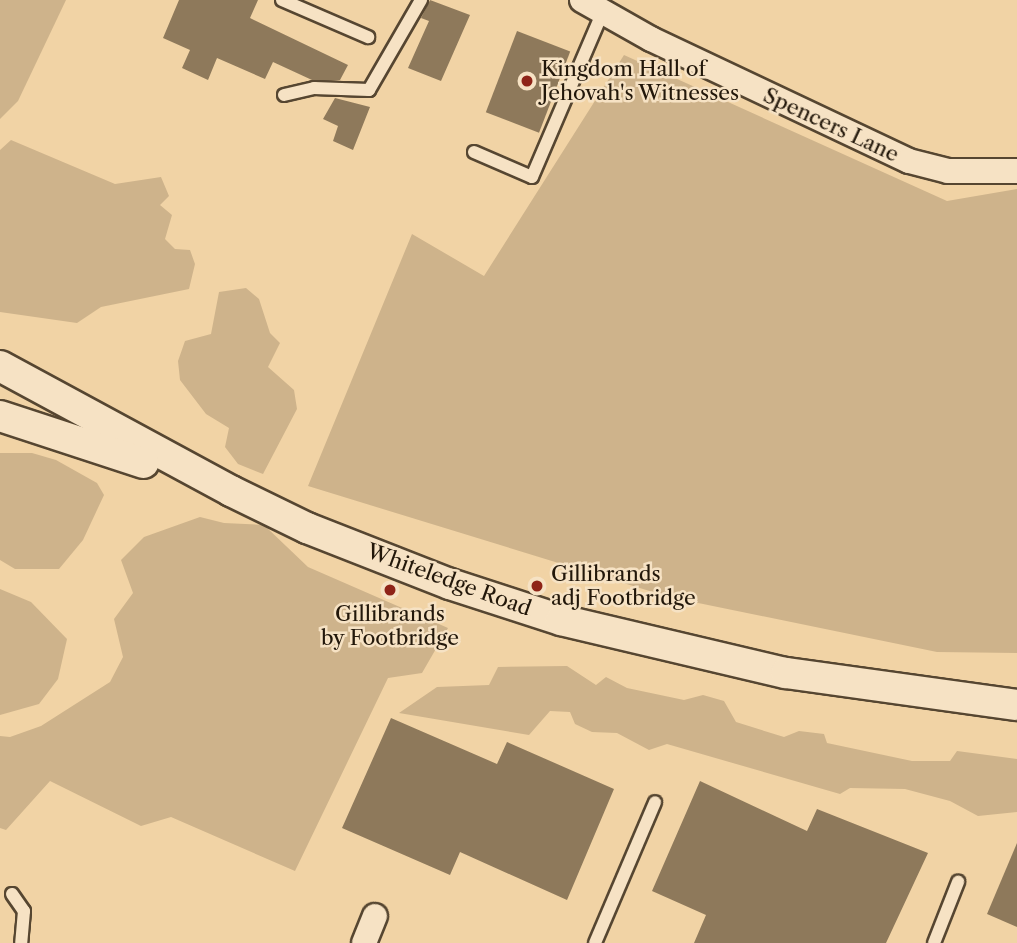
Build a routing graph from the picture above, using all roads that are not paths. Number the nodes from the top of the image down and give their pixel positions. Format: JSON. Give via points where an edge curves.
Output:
{"nodes":[{"id":1,"x":282,"y":0,"type":"edge"},
{"id":2,"x":421,"y":0,"type":"edge"},
{"id":3,"x":593,"y":6,"type":"edge"},
{"id":4,"x":368,"y":37,"type":"dead end"},
{"id":5,"x":284,"y":95,"type":"dead end"},
{"id":6,"x":474,"y":152,"type":"dead end"},
{"id":7,"x":1017,"y":171,"type":"edge"},
{"id":8,"x":0,"y":366,"type":"edge"},
{"id":9,"x":0,"y":416,"type":"edge"},
{"id":10,"x":230,"y":491,"type":"junction"},
{"id":11,"x":1017,"y":705,"type":"edge"},
{"id":12,"x":655,"y":802,"type":"dead end"},
{"id":13,"x":958,"y":882,"type":"dead end"},
{"id":14,"x":12,"y":894,"type":"dead end"},
{"id":15,"x":375,"y":916,"type":"dead end"},
{"id":16,"x":21,"y":943,"type":"edge"},
{"id":17,"x":364,"y":943,"type":"edge"},
{"id":18,"x":595,"y":943,"type":"edge"},
{"id":19,"x":934,"y":943,"type":"edge"}],
"edges":[{"from":1,"to":4,"type":"lane"},
{"from":2,"to":5,"type":"lane","via":[[369,90],[314,88]]},
{"from":3,"to":6,"type":"lane","via":[[532,177]]},
{"from":3,"to":7,"type":"street","name":"Spencers Lane","via":[[909,161],[948,171]]},
{"from":8,"to":10,"type":"street","name":"Whiteledge Road"},
{"from":9,"to":10,"type":"street"},
{"from":10,"to":11,"type":"street","name":"Whiteledge Road","via":[[307,528],[450,584],[561,620],[786,673]]},
{"from":12,"to":18,"type":"lane"},
{"from":13,"to":19,"type":"lane"},
{"from":14,"to":16,"type":"lane","via":[[24,911]]},
{"from":15,"to":17,"type":"street"}]}
